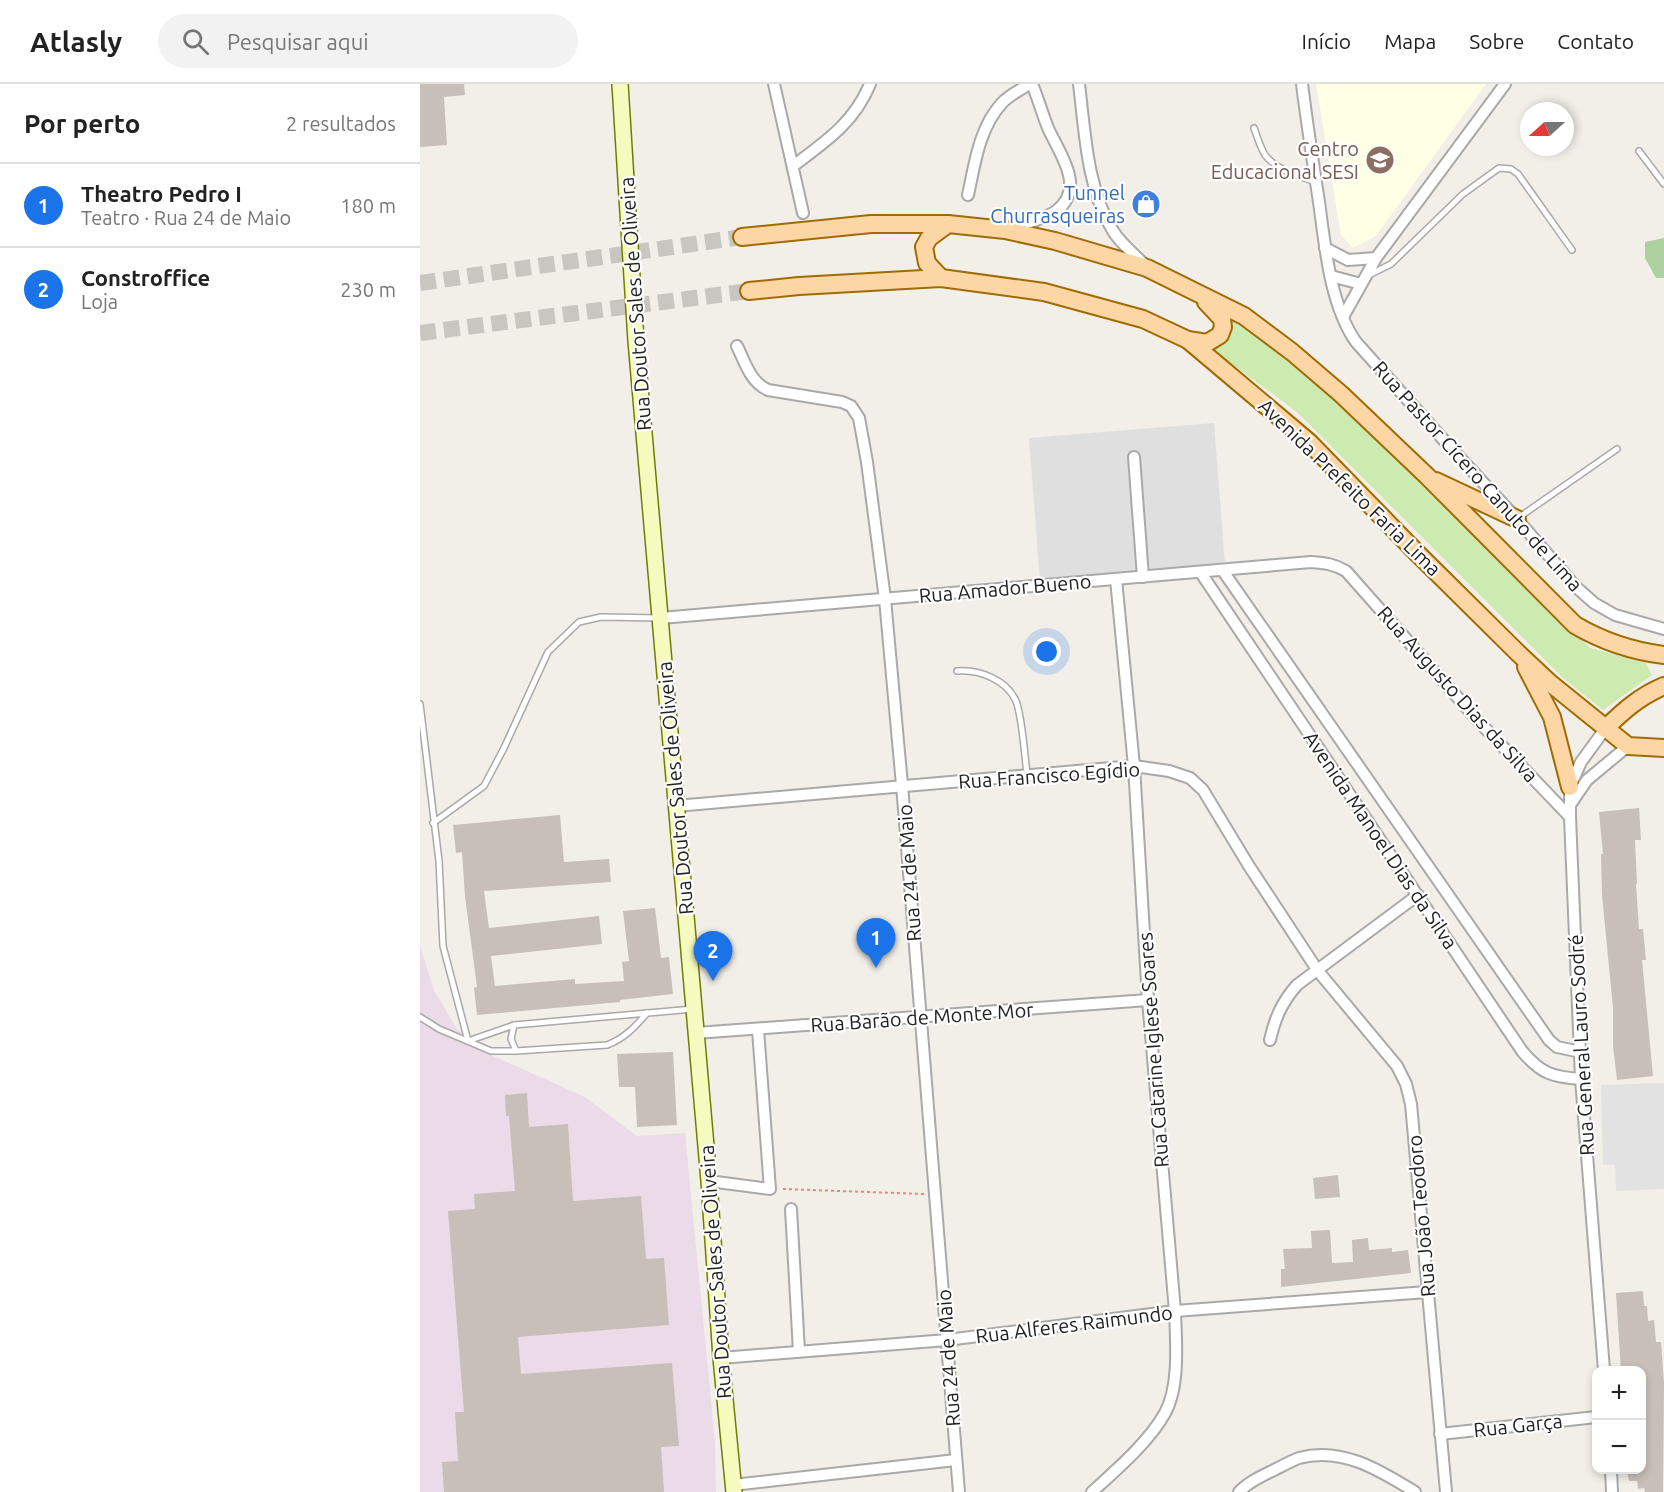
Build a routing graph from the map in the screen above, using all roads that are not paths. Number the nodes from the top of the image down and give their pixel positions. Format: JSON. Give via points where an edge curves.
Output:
{"nodes":[{"id":1,"x":620,"y":84,"type":"edge"},
{"id":2,"x":774,"y":84,"type":"edge"},
{"id":3,"x":870,"y":84,"type":"edge"},
{"id":4,"x":1030,"y":84,"type":"edge"},
{"id":5,"x":1079,"y":84,"type":"edge"},
{"id":6,"x":1302,"y":84,"type":"edge"},
{"id":7,"x":1505,"y":84,"type":"edge"},
{"id":8,"x":1254,"y":128,"type":"dead end"},
{"id":9,"x":1639,"y":151,"type":"dead end"},
{"id":10,"x":793,"y":166,"type":"junction"},
{"id":11,"x":1316,"y":182,"type":"junction"},
{"id":12,"x":1664,"y":184,"type":"edge"},
{"id":13,"x":968,"y":195,"type":"dead end"},
{"id":14,"x":803,"y":213,"type":"dead end"},
{"id":15,"x":948,"y":224,"type":"junction"},
{"id":16,"x":1005,"y":230,"type":"junction"},
{"id":17,"x":742,"y":237,"type":"tunnel mouth"},
{"id":18,"x":1325,"y":248,"type":"junction"},
{"id":19,"x":1572,"y":250,"type":"dead end"},
{"id":20,"x":1376,"y":258,"type":"junction"},
{"id":21,"x":1147,"y":268,"type":"junction"},
{"id":22,"x":1331,"y":276,"type":"junction"},
{"id":23,"x":941,"y":278,"type":"junction"},
{"id":24,"x":1363,"y":280,"type":"junction"},
{"id":25,"x":748,"y":291,"type":"tunnel mouth"},
{"id":26,"x":1195,"y":291,"type":"junction"},
{"id":27,"x":1343,"y":317,"type":"junction"},
{"id":28,"x":1188,"y":340,"type":"junction"},
{"id":29,"x":737,"y":346,"type":"dead end"},
{"id":30,"x":1617,"y":449,"type":"dead end"},
{"id":31,"x":1134,"y":457,"type":"dead end"},
{"id":32,"x":1427,"y":476,"type":"junction"},
{"id":33,"x":1517,"y":519,"type":"junction"},
{"id":34,"x":1223,"y":571,"type":"junction"},
{"id":35,"x":1346,"y":571,"type":"joint"},
{"id":36,"x":1201,"y":573,"type":"junction"},
{"id":37,"x":1143,"y":577,"type":"junction"},
{"id":38,"x":1116,"y":579,"type":"junction"},
{"id":39,"x":1233,"y":585,"type":"junction"},
{"id":40,"x":1217,"y":597,"type":"junction"},
{"id":41,"x":885,"y":599,"type":"junction"},
{"id":42,"x":661,"y":618,"type":"junction"},
{"id":43,"x":1664,"y":629,"type":"edge"},
{"id":44,"x":1518,"y":653,"type":"junction"},
{"id":45,"x":1664,"y":655,"type":"edge"},
{"id":46,"x":957,"y":671,"type":"dead end"},
{"id":47,"x":1664,"y":686,"type":"edge"},
{"id":48,"x":420,"y":704,"type":"edge"},
{"id":49,"x":1605,"y":729,"type":"junction"},
{"id":50,"x":1628,"y":746,"type":"junction"},
{"id":51,"x":1664,"y":748,"type":"edge"},
{"id":52,"x":1134,"y":766,"type":"junction"},
{"id":53,"x":1027,"y":775,"type":"junction"},
{"id":54,"x":902,"y":785,"type":"junction"},
{"id":55,"x":1570,"y":787,"type":"junction"},
{"id":56,"x":676,"y":806,"type":"junction"},
{"id":57,"x":1570,"y":811,"type":"junction"},
{"id":58,"x":433,"y":823,"type":"junction"},
{"id":59,"x":1418,"y":895,"type":"junction"},
{"id":60,"x":1318,"y":970,"type":"junction"},
{"id":61,"x":1148,"y":1000,"type":"junction"},
{"id":62,"x":694,"y":1009,"type":"junction"},
{"id":63,"x":647,"y":1013,"type":"junction"},
{"id":64,"x":920,"y":1016,"type":"junction"},
{"id":65,"x":420,"y":1017,"type":"edge"},
{"id":66,"x":514,"y":1025,"type":"junction"},
{"id":67,"x":758,"y":1030,"type":"junction"},
{"id":68,"x":696,"y":1033,"type":"junction"},
{"id":69,"x":1270,"y":1040,"type":"dead end"},
{"id":70,"x":468,"y":1041,"type":"junction"},
{"id":71,"x":516,"y":1051,"type":"junction"},
{"id":72,"x":1581,"y":1053,"type":"junction"},
{"id":73,"x":1581,"y":1079,"type":"junction"},
{"id":74,"x":709,"y":1181,"type":"junction"},
{"id":75,"x":791,"y":1209,"type":"dead end"},
{"id":76,"x":1428,"y":1292,"type":"junction"},
{"id":77,"x":1175,"y":1311,"type":"junction"},
{"id":78,"x":947,"y":1340,"type":"junction"},
{"id":79,"x":800,"y":1351,"type":"junction"},
{"id":80,"x":721,"y":1358,"type":"junction"},
{"id":81,"x":1604,"y":1366,"type":"edge"},
{"id":82,"x":1592,"y":1417,"type":"edge"},
{"id":83,"x":1440,"y":1434,"type":"junction"},
{"id":84,"x":956,"y":1460,"type":"junction"},
{"id":85,"x":1611,"y":1474,"type":"edge"},
{"id":86,"x":734,"y":1488,"type":"edge"},
{"id":87,"x":957,"y":1490,"type":"edge"},
{"id":88,"x":1092,"y":1492,"type":"edge"},
{"id":89,"x":1239,"y":1492,"type":"edge"},
{"id":90,"x":1415,"y":1492,"type":"edge"},
{"id":91,"x":1446,"y":1492,"type":"edge"},
{"id":92,"x":1612,"y":1492,"type":"edge"}],
"edges":[{"from":1,"to":42,"type":"main road","name":"Rua Doutor Sales de Oliveira","via":[[636,341]]},
{"from":2,"to":10,"type":"street"},
{"from":3,"to":10,"type":"street","via":[[847,123]]},
{"from":4,"to":13,"type":"street","via":[[1003,101],[992,118],[980,141]]},
{"from":4,"to":16,"type":"street","via":[[1070,171],[1071,190],[1055,212]]},
{"from":5,"to":21,"type":"street","via":[[1098,198],[1114,232]]},
{"from":6,"to":11,"type":"street","name":"Rua Pastor Cícero Canuto de Lima"},
{"from":7,"to":20,"type":"street"},
{"from":8,"to":11,"type":"lane","via":[[1265,155],[1275,164]]},
{"from":9,"to":12,"type":"lane"},
{"from":10,"to":14,"type":"street"},
{"from":11,"to":18,"type":"street","name":"Rua Pastor Cícero Canuto de Lima"},
{"from":15,"to":16,"type":"main road"},
{"from":15,"to":17,"type":"main road","via":[[871,224]]},
{"from":15,"to":23,"type":"main road","via":[[929,238],[924,247],[927,263]]},
{"from":16,"to":21,"type":"main road"},
{"from":18,"to":20,"type":"street","via":[[1348,260]]},
{"from":18,"to":22,"type":"street","name":"Rua Pastor Cícero Canuto de Lima"},
{"from":19,"to":24,"type":"lane","via":[[1518,174],[1499,168],[1463,194],[1391,264]]},
{"from":20,"to":24,"type":"street"},
{"from":21,"to":26,"type":"main road"},
{"from":22,"to":24,"type":"street"},
{"from":22,"to":27,"type":"street","name":"Rua Pastor Cícero Canuto de Lima"},
{"from":23,"to":25,"type":"main road","name":"Avenida Prefeito Faria Lima"},
{"from":23,"to":28,"type":"main road","name":"Avenida Prefeito Faria Lima","via":[[1044,291],[1143,319]]},
{"from":24,"to":27,"type":"street"},
{"from":26,"to":28,"type":"main road","via":[[1222,319],[1223,327],[1220,335],[1207,342]]},
{"from":26,"to":32,"type":"main road","via":[[1244,316],[1292,352]]},
{"from":27,"to":33,"type":"street","name":"Rua Pastor Cícero Canuto de Lima","via":[[1356,342]]},
{"from":28,"to":44,"type":"main road","name":"Avenida Prefeito Faria Lima","via":[[1309,442]]},
{"from":29,"to":41,"type":"street","name":"Rua 24 de Maio","via":[[760,386],[842,402],[856,411],[867,462]]},
{"from":30,"to":33,"type":"lane"},
{"from":31,"to":37,"type":"street"},
{"from":32,"to":33,"type":"main road"},
{"from":32,"to":45,"type":"main road","via":[[1575,625],[1615,646]]},
{"from":33,"to":43,"type":"street","name":"Rua Pastor Cícero Canuto de Lima","via":[[1594,603],[1615,615]]},
{"from":34,"to":35,"type":"street","name":"Rua Amador Bueno","via":[[1325,562]]},
{"from":34,"to":36,"type":"street","name":"Rua Amador Bueno"},
{"from":34,"to":39,"type":"street","name":"Avenida Manoel Dias da Silva"},
{"from":35,"to":57,"type":"street","name":"Rua Augusto Dias da Silva","via":[[1482,725]]},
{"from":36,"to":37,"type":"street","name":"Rua Amador Bueno"},
{"from":36,"to":40,"type":"street","name":"Avenida Manoel Dias da Silva"},
{"from":37,"to":38,"type":"street","name":"Rua Amador Bueno"},
{"from":38,"to":41,"type":"street","name":"Rua Amador Bueno"},
{"from":38,"to":52,"type":"street","name":"Rua Catarine Iglese Soares"},
{"from":39,"to":40,"type":"street"},
{"from":39,"to":72,"type":"street","name":"Avenida Manoel Dias da Silva","via":[[1549,1040],[1557,1047]]},
{"from":40,"to":59,"type":"street","name":"Avenida Manoel Dias da Silva"},
{"from":41,"to":42,"type":"street","name":"Rua Amador Bueno"},
{"from":41,"to":54,"type":"street","name":"Rua 24 de Maio"},
{"from":42,"to":56,"type":"main road","name":"Rua Doutor Sales de Oliveira"},
{"from":42,"to":58,"type":"lane","via":[[601,617],[579,622],[548,652],[484,786]]},
{"from":44,"to":49,"type":"main road","name":"Avenida Prefeito Faria Lima"},
{"from":44,"to":55,"type":"main road","via":[[1552,717]]},
{"from":46,"to":53,"type":"lane","via":[[980,673],[1010,691],[1017,703]]},
{"from":47,"to":49,"type":"main road","via":[[1644,695]]},
{"from":48,"to":58,"type":"lane"},
{"from":49,"to":50,"type":"main road","name":"Avenida Prefeito Faria Lima"},
{"from":49,"to":55,"type":"street","name":"Rua General Lauro Sodré","via":[[1581,762]]},
{"from":50,"to":51,"type":"main road"},
{"from":50,"to":57,"type":"street","via":[[1587,780]]},
{"from":52,"to":53,"type":"street","name":"Rua Francisco Egídio"},
{"from":52,"to":60,"type":"street","name":"Rua Francisco Egídio","via":[[1190,778],[1203,790]]},
{"from":52,"to":61,"type":"street","name":"Rua Catarine Iglese Soares"},
{"from":53,"to":54,"type":"street","name":"Rua Francisco Egídio"},
{"from":54,"to":56,"type":"street","name":"Rua Francisco Egídio"},
{"from":54,"to":64,"type":"street","name":"Rua 24 de Maio"},
{"from":55,"to":57,"type":"street","name":"Rua General Lauro Sodré"},
{"from":56,"to":62,"type":"main road","name":"Rua Doutor Sales de Oliveira"},
{"from":57,"to":72,"type":"street","name":"Rua General Lauro Sodré"},
{"from":58,"to":70,"type":"lane","via":[[443,946]]},
{"from":59,"to":60,"type":"street"},
{"from":59,"to":73,"type":"street","name":"Avenida Manoel Dias da Silva","via":[[1533,1064],[1545,1073]]},
{"from":60,"to":69,"type":"street","via":[[1286,997]]},
{"from":60,"to":76,"type":"street","name":"Rua João Teodoro","via":[[1397,1066],[1406,1084]]},
{"from":61,"to":64,"type":"street","name":"Rua Barão de Monte Mor"},
{"from":61,"to":77,"type":"street","name":"Rua Catarine Iglese Soares"},
{"from":62,"to":63,"type":"lane"},
{"from":62,"to":68,"type":"main road","name":"Rua Doutor Sales de Oliveira"},
{"from":63,"to":66,"type":"lane"},
{"from":63,"to":71,"type":"lane","via":[[629,1033],[607,1045]]},
{"from":64,"to":67,"type":"street","name":"Rua Barão de Monte Mor"},
{"from":64,"to":78,"type":"street","name":"Rua 24 de Maio"},
{"from":65,"to":70,"type":"lane"},
{"from":66,"to":70,"type":"lane"},
{"from":66,"to":71,"type":"lane","via":[[511,1039]]},
{"from":67,"to":68,"type":"street","name":"Rua Barão de Monte Mor"},
{"from":67,"to":74,"type":"street","via":[[770,1189]]},
{"from":68,"to":74,"type":"main road","name":"Rua Doutor Sales de Oliveira"},
{"from":70,"to":71,"type":"lane","via":[[491,1051]]},
{"from":72,"to":73,"type":"street","name":"Rua General Lauro Sodré"},
{"from":73,"to":81,"type":"street","name":"Rua General Lauro Sodré"},
{"from":74,"to":80,"type":"main road","name":"Rua Doutor Sales de Oliveira"},
{"from":75,"to":79,"type":"street"},
{"from":76,"to":77,"type":"street","name":"Rua Alferes Raimundo"},
{"from":76,"to":83,"type":"street","name":"Rua João Teodoro"},
{"from":77,"to":78,"type":"street","name":"Rua Alferes Raimundo"},
{"from":77,"to":88,"type":"street","name":"Rua Catarine Iglese Soares","via":[[1177,1353],[1165,1412],[1124,1463]]},
{"from":78,"to":79,"type":"street","name":"Rua Alferes Raimundo"},
{"from":78,"to":84,"type":"street","name":"Rua 24 de Maio"},
{"from":79,"to":80,"type":"street","name":"Rua Alferes Raimundo"},
{"from":80,"to":86,"type":"main road","name":"Rua Doutor Sales de Oliveira"},
{"from":82,"to":83,"type":"street","name":"Rua Garça"},
{"from":83,"to":91,"type":"street","name":"Rua João Teodoro"},
{"from":84,"to":86,"type":"street"},
{"from":84,"to":87,"type":"street","name":"Rua 24 de Maio"},
{"from":85,"to":92,"type":"street"},
{"from":89,"to":90,"type":"street","via":[[1299,1458],[1319,1455],[1347,1457]]}]}
